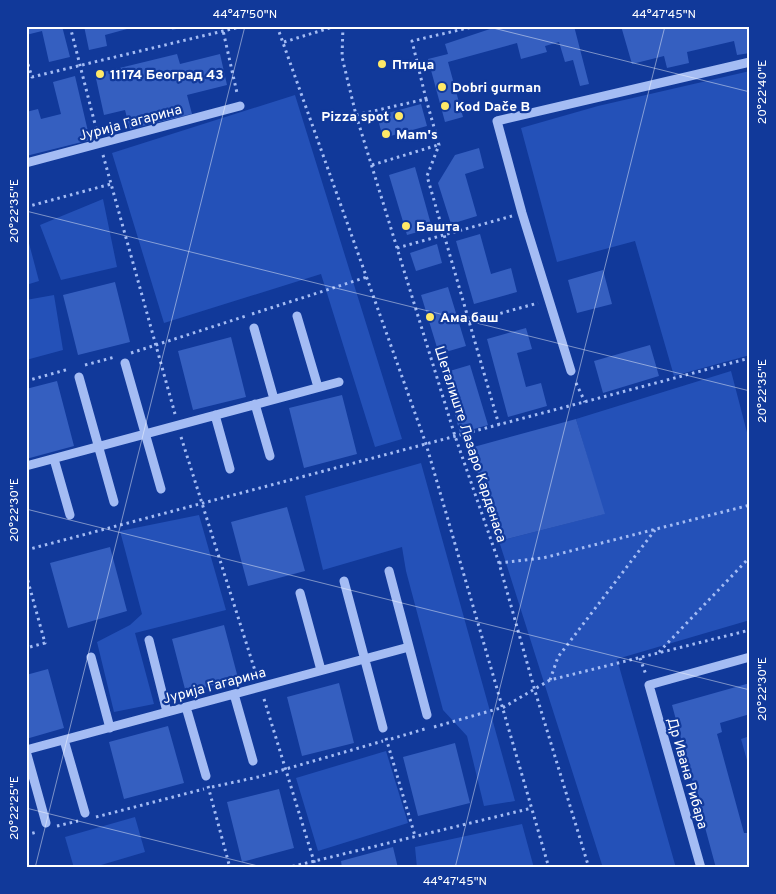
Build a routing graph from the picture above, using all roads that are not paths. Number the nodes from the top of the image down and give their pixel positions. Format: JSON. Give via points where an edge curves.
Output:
{"nodes":[{"id":1,"x":750,"y":62,"type":"edge"},
{"id":2,"x":240,"y":106,"type":"road end"},
{"id":3,"x":26,"y":163,"type":"edge"},
{"id":4,"x":297,"y":316,"type":"dead end"},
{"id":5,"x":254,"y":328,"type":"dead end"},
{"id":6,"x":125,"y":363,"type":"dead end"},
{"id":7,"x":570,"y":371,"type":"road end"},
{"id":8,"x":79,"y":377,"type":"dead end"},
{"id":9,"x":339,"y":382,"type":"dead end"},
{"id":10,"x":318,"y":387,"type":"junction"},
{"id":11,"x":274,"y":399,"type":"junction"},
{"id":12,"x":255,"y":404,"type":"junction"},
{"id":13,"x":215,"y":415,"type":"junction"},
{"id":14,"x":145,"y":434,"type":"junction"},
{"id":15,"x":99,"y":446,"type":"junction"},
{"id":16,"x":270,"y":456,"type":"dead end"},
{"id":17,"x":54,"y":458,"type":"junction"},
{"id":18,"x":26,"y":466,"type":"edge"},
{"id":19,"x":230,"y":469,"type":"dead end"},
{"id":20,"x":161,"y":489,"type":"dead end"},
{"id":21,"x":114,"y":502,"type":"dead end"},
{"id":22,"x":70,"y":515,"type":"dead end"},
{"id":23,"x":388,"y":571,"type":"dead end"},
{"id":24,"x":344,"y":581,"type":"dead end"},
{"id":25,"x":300,"y":593,"type":"dead end"},
{"id":26,"x":149,"y":640,"type":"dead end"},
{"id":27,"x":409,"y":647,"type":"junction"},
{"id":28,"x":90,"y":656,"type":"dead end"},
{"id":29,"x":365,"y":658,"type":"junction"},
{"id":30,"x":750,"y":658,"type":"edge"},
{"id":31,"x":321,"y":670,"type":"junction"},
{"id":32,"x":234,"y":694,"type":"junction"},
{"id":33,"x":186,"y":707,"type":"junction"},
{"id":34,"x":167,"y":712,"type":"junction"},
{"id":35,"x":427,"y":715,"type":"dead end"},
{"id":36,"x":110,"y":728,"type":"junction"},
{"id":37,"x":383,"y":728,"type":"road end"},
{"id":38,"x":64,"y":740,"type":"junction"},
{"id":39,"x":26,"y":750,"type":"edge"},
{"id":40,"x":253,"y":761,"type":"dead end"},
{"id":41,"x":206,"y":776,"type":"road end"},
{"id":42,"x":85,"y":813,"type":"dead end"},
{"id":43,"x":46,"y":823,"type":"dead end"},
{"id":44,"x":700,"y":868,"type":"edge"}],
"edges":[{"from":1,"to":7,"type":"street","via":[[497,121]]},
{"from":2,"to":3,"type":"street","name":"Јурија Гагарина"},
{"from":4,"to":10,"type":"street"},
{"from":5,"to":11,"type":"street"},
{"from":6,"to":14,"type":"street"},
{"from":8,"to":15,"type":"street"},
{"from":9,"to":10,"type":"street"},
{"from":10,"to":11,"type":"street"},
{"from":11,"to":12,"type":"street"},
{"from":12,"to":13,"type":"street"},
{"from":12,"to":16,"type":"street"},
{"from":13,"to":14,"type":"street"},
{"from":13,"to":19,"type":"street"},
{"from":14,"to":15,"type":"street"},
{"from":14,"to":20,"type":"street"},
{"from":15,"to":17,"type":"street"},
{"from":15,"to":21,"type":"street"},
{"from":17,"to":18,"type":"street"},
{"from":17,"to":22,"type":"street"},
{"from":23,"to":27,"type":"street"},
{"from":24,"to":29,"type":"street"},
{"from":25,"to":31,"type":"street"},
{"from":26,"to":34,"type":"street"},
{"from":27,"to":29,"type":"street","name":"Јурија Гагарина"},
{"from":27,"to":35,"type":"street"},
{"from":28,"to":36,"type":"street"},
{"from":29,"to":31,"type":"street","name":"Јурија Гагарина"},
{"from":29,"to":37,"type":"street"},
{"from":30,"to":44,"type":"street","name":"Др Ивана Рибара","via":[[649,685]]},
{"from":31,"to":32,"type":"street","name":"Јурија Гагарина"},
{"from":32,"to":33,"type":"street","name":"Јурија Гагарина"},
{"from":32,"to":40,"type":"street"},
{"from":33,"to":34,"type":"street","name":"Јурија Гагарина"},
{"from":33,"to":41,"type":"street"},
{"from":34,"to":36,"type":"street","name":"Јурија Гагарина"},
{"from":36,"to":38,"type":"street","name":"Јурија Гагарина"},
{"from":38,"to":39,"type":"street","name":"Јурија Гагарина"},
{"from":38,"to":42,"type":"street"},
{"from":39,"to":43,"type":"street"}]}
